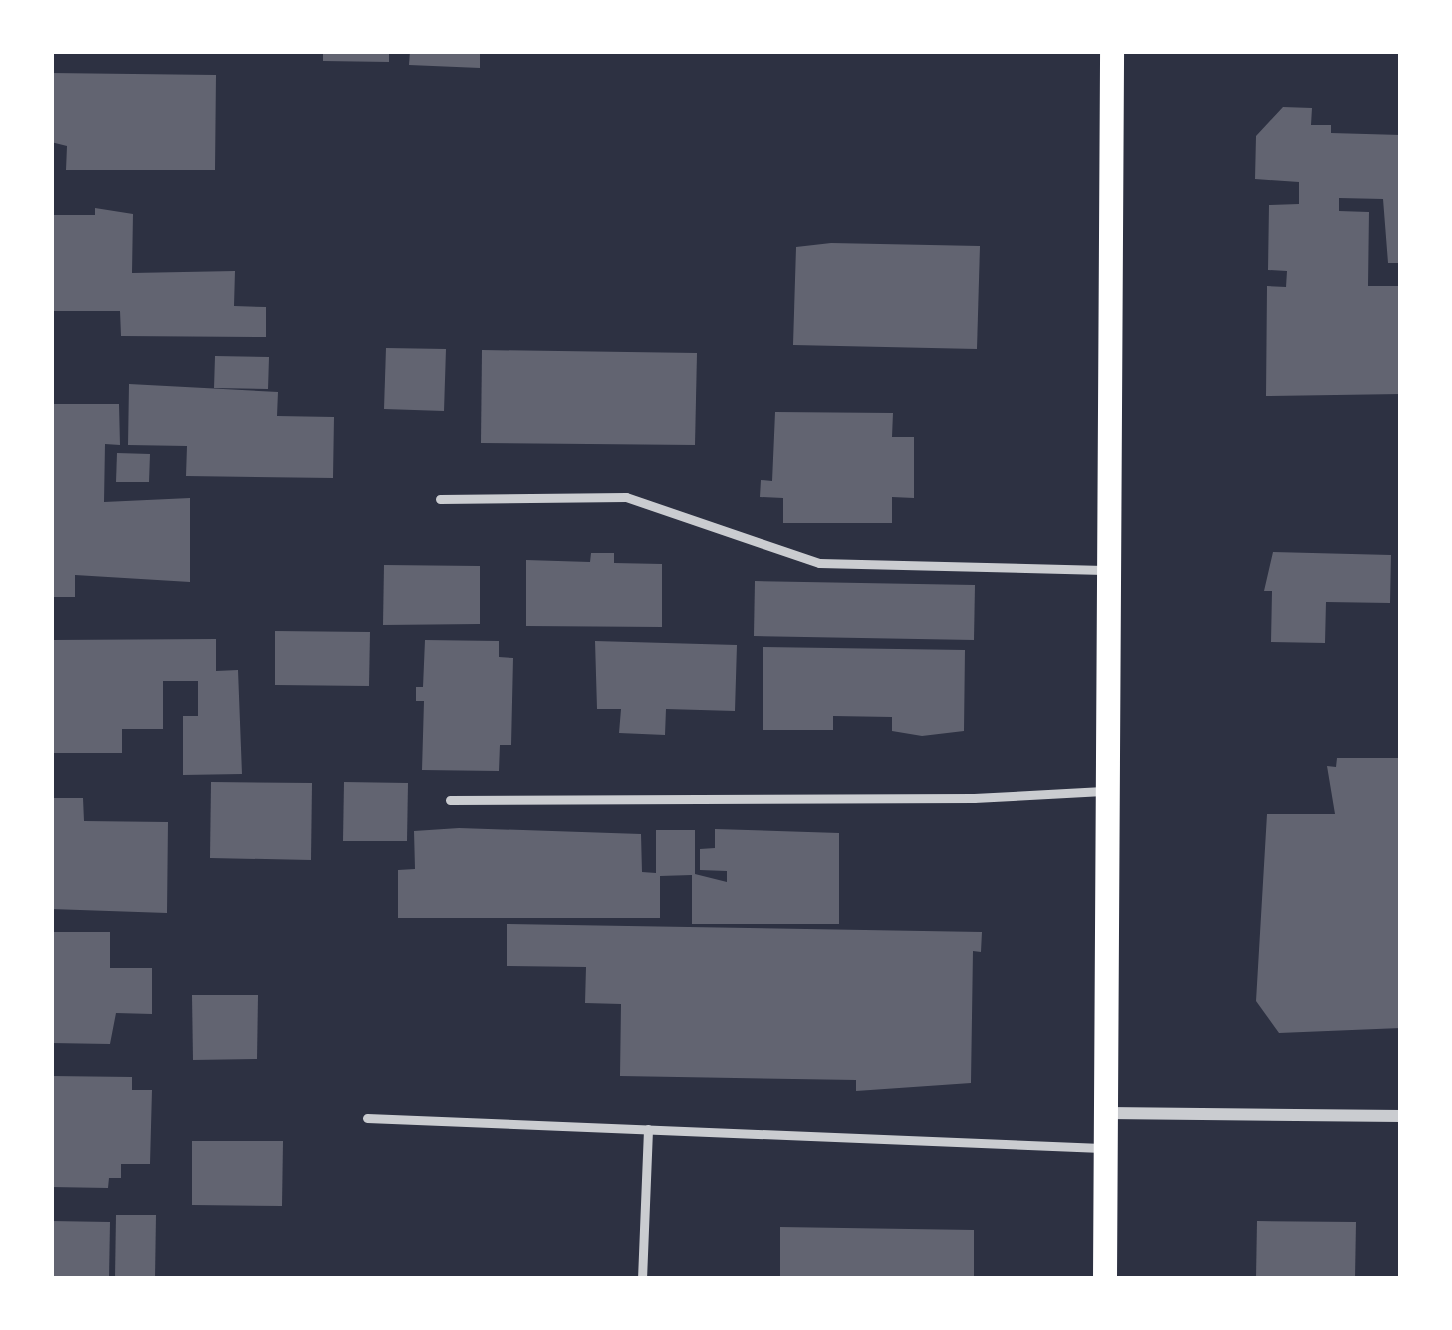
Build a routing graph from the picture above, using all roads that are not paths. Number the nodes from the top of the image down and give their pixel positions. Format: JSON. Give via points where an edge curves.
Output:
{"nodes":[{"id":1,"x":1112,"y":51,"type":"edge"},
{"id":2,"x":440,"y":499,"type":"dead end"},
{"id":3,"x":1109,"y":570,"type":"junction"},
{"id":4,"x":1108,"y":790,"type":"junction"},
{"id":5,"x":450,"y":800,"type":"dead end"},
{"id":6,"x":1107,"y":1113,"type":"junction"},
{"id":7,"x":1401,"y":1116,"type":"edge"},
{"id":8,"x":367,"y":1118,"type":"dead end"},
{"id":9,"x":648,"y":1130,"type":"junction"},
{"id":10,"x":1106,"y":1148,"type":"junction"},
{"id":11,"x":643,"y":1279,"type":"edge"},
{"id":12,"x":1105,"y":1279,"type":"edge"}],
"edges":[{"from":1,"to":3,"type":"main road"},
{"from":2,"to":3,"type":"lane","via":[[626,497],[819,563]]},
{"from":3,"to":4,"type":"main road"},
{"from":4,"to":5,"type":"lane","via":[[974,799]]},
{"from":4,"to":6,"type":"main road"},
{"from":6,"to":7,"type":"street"},
{"from":6,"to":10,"type":"main road"},
{"from":8,"to":9,"type":"lane"},
{"from":9,"to":10,"type":"lane"},
{"from":9,"to":11,"type":"lane"},
{"from":10,"to":12,"type":"main road"}]}
